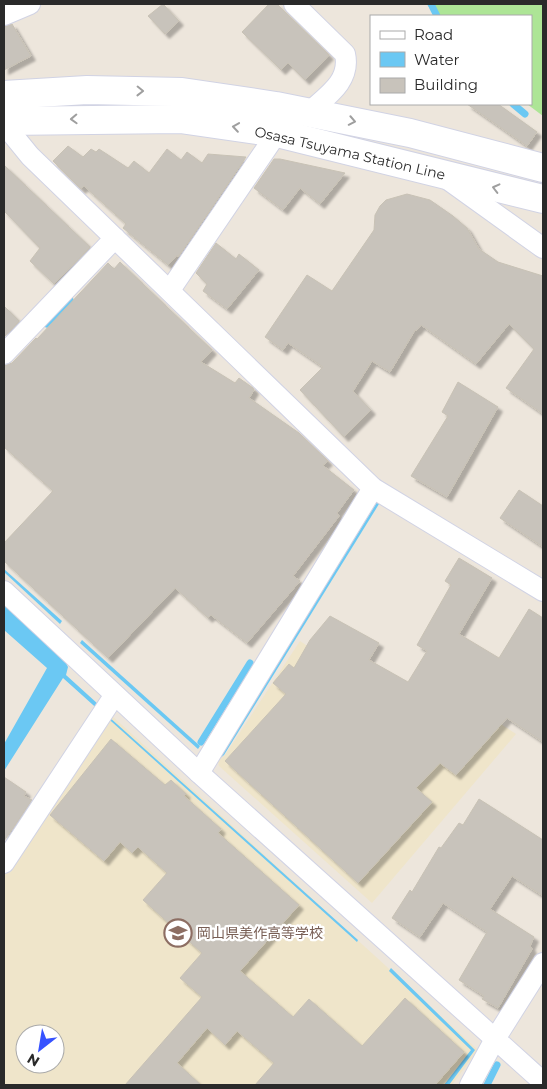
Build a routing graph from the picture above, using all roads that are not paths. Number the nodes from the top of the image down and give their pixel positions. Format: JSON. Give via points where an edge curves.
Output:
{"nodes":[{"id":1,"x":30,"y":4,"type":"edge"},
{"id":2,"x":294,"y":4,"type":"edge"},
{"id":3,"x":4,"y":15,"type":"edge"},
{"id":4,"x":4,"y":95,"type":"edge"},
{"id":5,"x":309,"y":112,"type":"junction"},
{"id":6,"x":4,"y":122,"type":"edge"},
{"id":7,"x":277,"y":133,"type":"junction"},
{"id":8,"x":543,"y":168,"type":"edge"},
{"id":9,"x":441,"y":174,"type":"junction"},
{"id":10,"x":543,"y":200,"type":"edge"},
{"id":11,"x":115,"y":238,"type":"junction"},
{"id":12,"x":543,"y":248,"type":"edge"},
{"id":13,"x":170,"y":290,"type":"junction"},
{"id":14,"x":4,"y":354,"type":"edge"},
{"id":15,"x":373,"y":488,"type":"junction"},
{"id":16,"x":4,"y":591,"type":"edge"},
{"id":17,"x":543,"y":592,"type":"edge"},
{"id":18,"x":114,"y":696,"type":"junction"},
{"id":19,"x":198,"y":773,"type":"junction"},
{"id":20,"x":4,"y":864,"type":"edge"},
{"id":21,"x":543,"y":964,"type":"edge"},
{"id":22,"x":495,"y":1039,"type":"junction"},
{"id":23,"x":543,"y":1082,"type":"edge"},
{"id":24,"x":470,"y":1085,"type":"edge"}],
"edges":[{"from":1,"to":3,"type":"street"},
{"from":2,"to":5,"type":"street","via":[[345,54],[347,63],[344,77]]},
{"from":4,"to":5,"type":"main road","name":"Osasa Tsuyama Station Line","one_way":true,"via":[[87,90],[182,92]]},
{"from":5,"to":8,"type":"main road","name":"Osasa Tsuyama Station Line","one_way":true,"via":[[410,133]]},
{"from":7,"to":6,"type":"main road","name":"Osasa Tsuyama Station Line","one_way":true,"via":[[180,119]]},
{"from":6,"to":11,"type":"street","via":[[30,156]]},
{"from":7,"to":9,"type":"main road","name":"Osasa Tsuyama Station Line"},
{"from":7,"to":13,"type":"street"},
{"from":10,"to":9,"type":"main road","name":"Osasa Tsuyama Station Line","one_way":true},
{"from":9,"to":12,"type":"street"},
{"from":11,"to":13,"type":"street"},
{"from":11,"to":14,"type":"street"},
{"from":13,"to":15,"type":"street"},
{"from":15,"to":17,"type":"street"},
{"from":15,"to":19,"type":"street"},
{"from":16,"to":18,"type":"street"},
{"from":18,"to":19,"type":"street"},
{"from":18,"to":20,"type":"street"},
{"from":19,"to":22,"type":"street"},
{"from":21,"to":22,"type":"street"},
{"from":22,"to":23,"type":"street"},
{"from":22,"to":24,"type":"street"}]}
